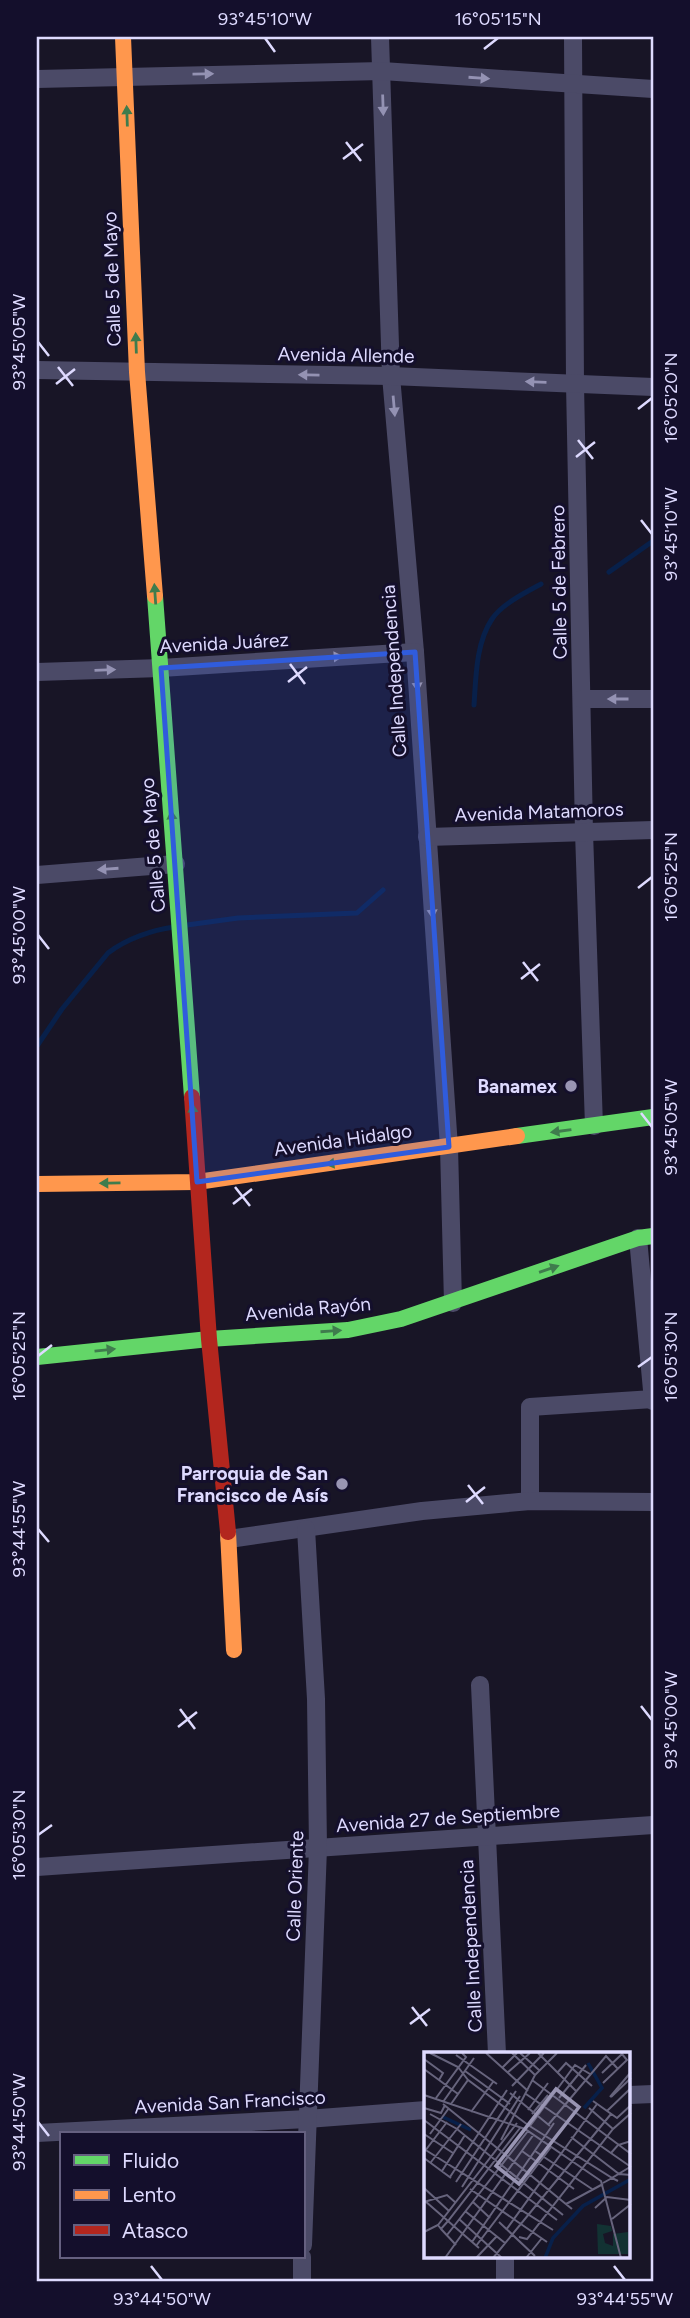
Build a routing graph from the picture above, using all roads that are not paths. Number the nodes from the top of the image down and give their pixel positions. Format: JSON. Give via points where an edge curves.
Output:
{"nodes":[{"id":1,"x":123,"y":37,"type":"edge"},
{"id":2,"x":380,"y":37,"type":"edge"},
{"id":3,"x":573,"y":37,"type":"edge"},
{"id":4,"x":382,"y":71,"type":"junction"},
{"id":5,"x":125,"y":75,"type":"junction"},
{"id":6,"x":37,"y":79,"type":"edge"},
{"id":7,"x":572,"y":84,"type":"junction"},
{"id":8,"x":653,"y":89,"type":"edge"},
{"id":9,"x":37,"y":370,"type":"edge"},
{"id":10,"x":137,"y":372,"type":"junction"},
{"id":11,"x":391,"y":376,"type":"junction"},
{"id":12,"x":575,"y":384,"type":"junction"},
{"id":13,"x":653,"y":387,"type":"edge"},
{"id":14,"x":415,"y":652,"type":"junction"},
{"id":15,"x":160,"y":668,"type":"junction"},
{"id":16,"x":37,"y":672,"type":"edge"},
{"id":17,"x":582,"y":699,"type":"junction"},
{"id":18,"x":653,"y":699,"type":"edge"},
{"id":19,"x":653,"y":830,"type":"edge"},
{"id":20,"x":584,"y":832,"type":"junction"},
{"id":21,"x":427,"y":837,"type":"junction"},
{"id":22,"x":176,"y":864,"type":"junction"},
{"id":23,"x":37,"y":875,"type":"edge"},
{"id":24,"x":653,"y":1117,"type":"edge"},
{"id":25,"x":594,"y":1126,"type":"junction"},
{"id":26,"x":449,"y":1147,"type":"junction"},
{"id":27,"x":197,"y":1182,"type":"junction"},
{"id":28,"x":37,"y":1184,"type":"edge"},
{"id":29,"x":645,"y":1237,"type":"edge"},
{"id":30,"x":453,"y":1303,"type":"junction"},
{"id":31,"x":209,"y":1339,"type":"junction"},
{"id":32,"x":37,"y":1357,"type":"edge"},
{"id":33,"x":653,"y":1400,"type":"edge"},
{"id":34,"x":530,"y":1501,"type":"junction"},
{"id":35,"x":653,"y":1502,"type":"edge"},
{"id":36,"x":306,"y":1529,"type":"junction"},
{"id":37,"x":229,"y":1539,"type":"junction"},
{"id":38,"x":234,"y":1650,"type":"dead end"},
{"id":39,"x":480,"y":1685,"type":"dead end"},
{"id":40,"x":653,"y":1825,"type":"edge"},
{"id":41,"x":487,"y":1836,"type":"junction"},
{"id":42,"x":318,"y":1848,"type":"junction"},
{"id":43,"x":37,"y":1867,"type":"edge"},
{"id":44,"x":497,"y":2052,"type":"edge"},
{"id":45,"x":653,"y":2094,"type":"edge"},
{"id":46,"x":630,"y":2095,"type":"edge"},
{"id":47,"x":424,"y":2110,"type":"edge"},
{"id":48,"x":307,"y":2119,"type":"junction"},
{"id":49,"x":37,"y":2133,"type":"edge"},
{"id":50,"x":304,"y":2214,"type":"edge"},
{"id":51,"x":302,"y":2258,"type":"edge"},
{"id":52,"x":505,"y":2258,"type":"edge"},
{"id":53,"x":302,"y":2281,"type":"edge"},
{"id":54,"x":505,"y":2281,"type":"edge"}],
"edges":[{"from":1,"to":5,"type":"street","name":"Calle 5 de Mayo"},
{"from":2,"to":4,"type":"street","name":"Calle Independencia"},
{"from":3,"to":7,"type":"street","name":"Calle 5 de Febrero"},
{"from":5,"to":4,"type":"street","one_way":true},
{"from":4,"to":7,"type":"street","one_way":true},
{"from":4,"to":11,"type":"street","name":"Calle Independencia","one_way":true},
{"from":5,"to":6,"type":"street"},
{"from":10,"to":5,"type":"street","name":"Calle 5 de Mayo","one_way":true},
{"from":7,"to":8,"type":"street"},
{"from":7,"to":12,"type":"street","name":"Calle 5 de Febrero"},
{"from":9,"to":10,"type":"street","name":"Avenida Allende"},
{"from":11,"to":10,"type":"street","name":"Avenida Allende","one_way":true},
{"from":15,"to":10,"type":"street","name":"Calle 5 de Mayo","one_way":true},
{"from":12,"to":11,"type":"street","name":"Avenida Allende","one_way":true},
{"from":11,"to":14,"type":"street","name":"Calle Independencia","one_way":true},
{"from":12,"to":13,"type":"street","name":"Avenida Allende"},
{"from":12,"to":17,"type":"street","name":"Calle 5 de Febrero"},
{"from":15,"to":14,"type":"street","name":"Avenida Juárez","one_way":true},
{"from":14,"to":21,"type":"street","name":"Calle Independencia","one_way":true},
{"from":16,"to":15,"type":"street","name":"Avenida Juárez","one_way":true},
{"from":22,"to":15,"type":"street","name":"Calle 5 de Mayo","one_way":true},
{"from":18,"to":17,"type":"street","one_way":true},
{"from":17,"to":20,"type":"street","name":"Calle 5 de Febrero"},
{"from":19,"to":20,"type":"street","name":"Avenida Matamoros"},
{"from":20,"to":21,"type":"street","name":"Avenida Matamoros"},
{"from":20,"to":25,"type":"street","name":"Calle 5 de Febrero"},
{"from":21,"to":26,"type":"street","name":"Calle Independencia","one_way":true},
{"from":22,"to":23,"type":"street","one_way":true},
{"from":27,"to":22,"type":"street","name":"Calle 5 de Mayo","one_way":true},
{"from":24,"to":25,"type":"street","name":"Avenida Hidalgo"},
{"from":25,"to":26,"type":"street","name":"Avenida Hidalgo","one_way":true},
{"from":26,"to":27,"type":"street","name":"Avenida Hidalgo","one_way":true},
{"from":26,"to":30,"type":"street","name":"Calle Independencia"},
{"from":27,"to":28,"type":"street","name":"Avenida Hidalgo","one_way":true},
{"from":27,"to":31,"type":"street","name":"Calle 5 de Mayo"},
{"from":30,"to":29,"type":"street","name":"Avenida Rayón","one_way":true},
{"from":29,"to":33,"type":"street"},
{"from":31,"to":30,"type":"street","name":"Avenida Rayón","one_way":true,"via":[[348,1329],[401,1320]]},
{"from":32,"to":31,"type":"street","name":"Avenida Rayón","one_way":true},
{"from":31,"to":37,"type":"street","name":"Calle 5 de Mayo"},
{"from":33,"to":34,"type":"street","via":[[530,1407]]},
{"from":34,"to":35,"type":"street"},
{"from":34,"to":36,"type":"street"},
{"from":36,"to":37,"type":"street"},
{"from":36,"to":42,"type":"street","name":"Calle Oriente","via":[[316,1699]]},
{"from":37,"to":38,"type":"street","name":"Calle 5 de Mayo"},
{"from":39,"to":41,"type":"street","name":"Calle Independencia"},
{"from":40,"to":41,"type":"street","name":"Avenida 27 de Septiembre"},
{"from":41,"to":42,"type":"street","name":"Avenida 27 de Septiembre"},
{"from":41,"to":44,"type":"street","name":"Calle Independencia"},
{"from":42,"to":43,"type":"street","name":"Avenida 27 de Septiembre"},
{"from":42,"to":48,"type":"street","name":"Calle Oriente"},
{"from":45,"to":46,"type":"street"},
{"from":47,"to":48,"type":"street","name":"Avenida San Francisco"},
{"from":48,"to":49,"type":"street","name":"Avenida San Francisco"},
{"from":48,"to":50,"type":"street","name":"Calle Oriente"},
{"from":51,"to":53,"type":"street"},
{"from":52,"to":54,"type":"street"}]}
